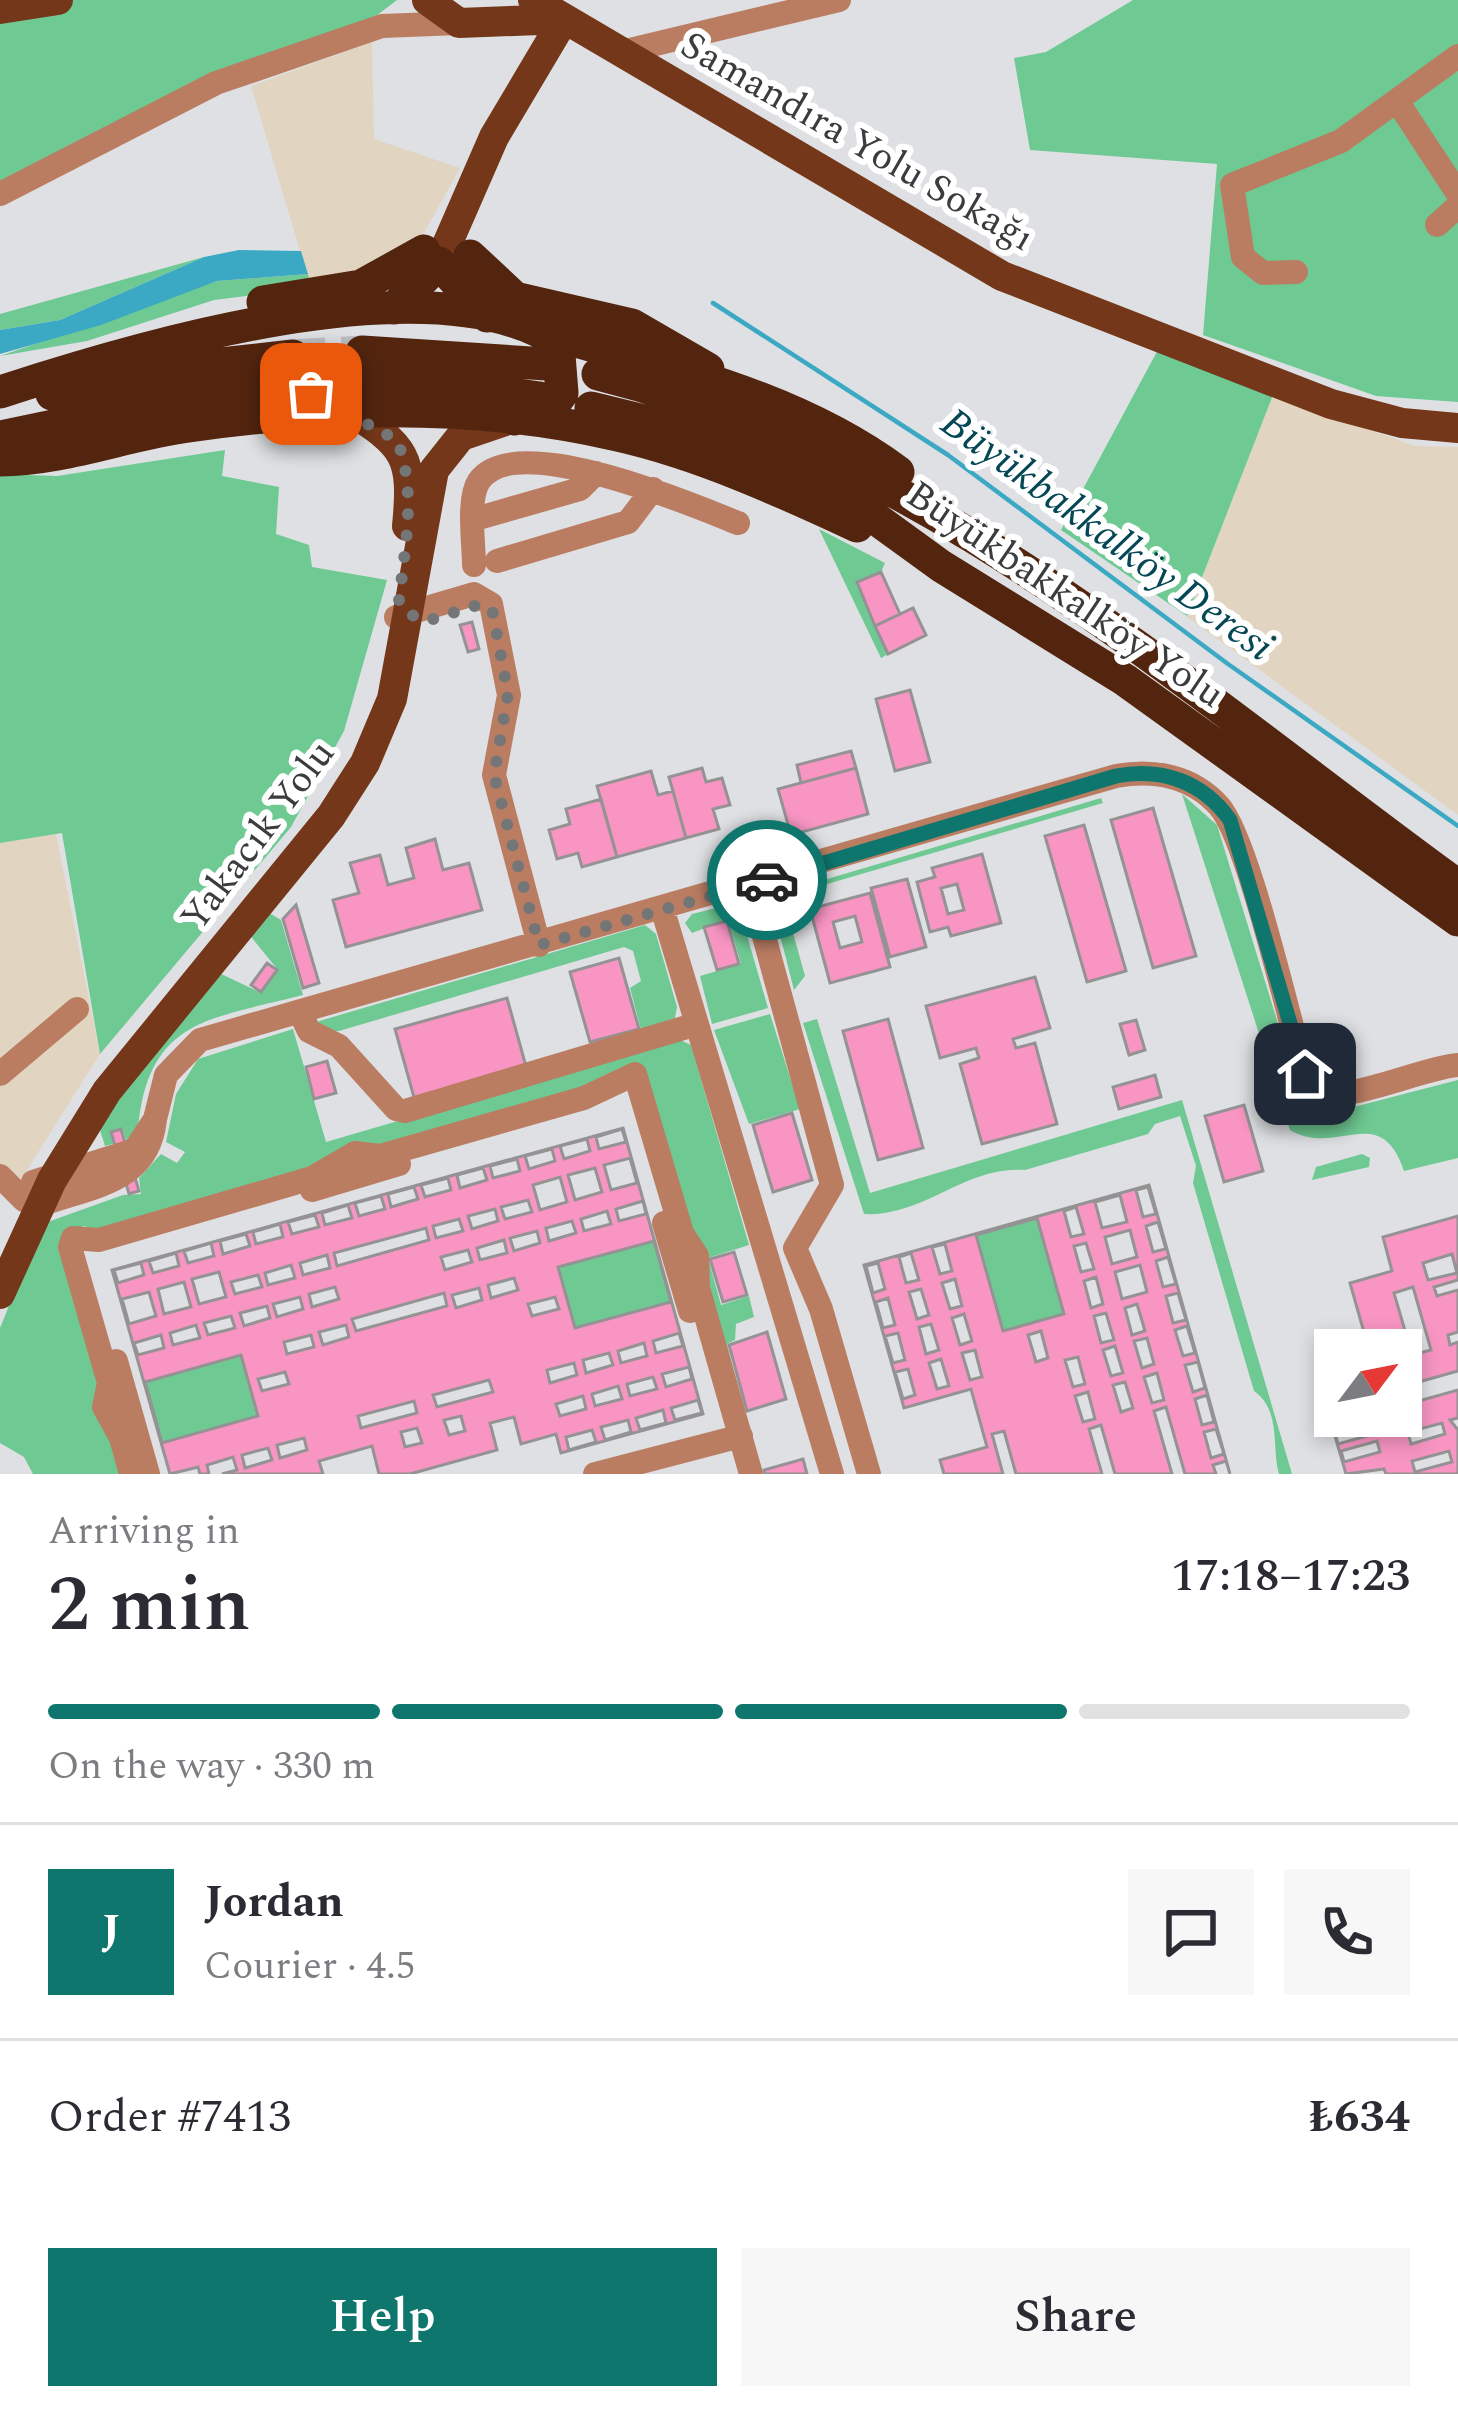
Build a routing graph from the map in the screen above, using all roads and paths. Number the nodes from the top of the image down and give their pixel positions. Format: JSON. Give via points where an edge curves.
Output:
{"nodes":[{"id":1,"x":58,"y":0,"type":"edge"},
{"id":2,"x":402,"y":0,"type":"edge"},
{"id":3,"x":427,"y":0,"type":"edge"},
{"id":4,"x":533,"y":0,"type":"edge"},
{"id":5,"x":839,"y":0,"type":"edge"},
{"id":6,"x":0,"y":9,"type":"edge"},
{"id":7,"x":570,"y":9,"type":"edge"},
{"id":8,"x":459,"y":23,"type":"junction"},
{"id":9,"x":382,"y":26,"type":"junction"},
{"id":10,"x":626,"y":51,"type":"junction"},
{"id":11,"x":1458,"y":56,"type":"edge"},
{"id":12,"x":1397,"y":101,"type":"junction"},
{"id":13,"x":0,"y":194,"type":"edge"},
{"id":14,"x":1458,"y":194,"type":"edge"},
{"id":15,"x":1458,"y":206,"type":"edge"},
{"id":16,"x":1437,"y":225,"type":"dead end"},
{"id":17,"x":444,"y":257,"type":"junction"},
{"id":18,"x":1295,"y":272,"type":"dead end"},
{"id":19,"x":394,"y":308,"type":"junction"},
{"id":20,"x":334,"y":316,"type":"junction"},
{"id":21,"x":487,"y":316,"type":"junction"},
{"id":22,"x":166,"y":339,"type":"junction"},
{"id":23,"x":598,"y":374,"type":"dead end"},
{"id":24,"x":535,"y":378,"type":"junction"},
{"id":25,"x":358,"y":382,"type":"junction"},
{"id":26,"x":734,"y":386,"type":"junction"},
{"id":27,"x":0,"y":392,"type":"edge"},
{"id":28,"x":0,"y":404,"type":"edge"},
{"id":29,"x":591,"y":407,"type":"dead end"},
{"id":30,"x":1458,"y":428,"type":"edge"},
{"id":31,"x":0,"y":437,"type":"edge"},
{"id":32,"x":0,"y":460,"type":"edge"},
{"id":33,"x":596,"y":472,"type":"junction"},
{"id":34,"x":653,"y":489,"type":"junction"},
{"id":35,"x":475,"y":519,"type":"junction"},
{"id":36,"x":738,"y":523,"type":"dead end"},
{"id":37,"x":963,"y":528,"type":"junction"},
{"id":38,"x":941,"y":566,"type":"junction"},
{"id":39,"x":413,"y":612,"type":"junction"},
{"id":40,"x":750,"y":885,"type":"junction"},
{"id":41,"x":1458,"y":886,"type":"edge"},
{"id":42,"x":663,"y":910,"type":"junction"},
{"id":43,"x":1458,"y":920,"type":"edge"},
{"id":44,"x":539,"y":945,"type":"junction"},
{"id":45,"x":77,"y":1009,"type":"dead end"},
{"id":46,"x":300,"y":1012,"type":"junction"},
{"id":47,"x":697,"y":1024,"type":"junction"},
{"id":48,"x":1458,"y":1065,"type":"edge"},
{"id":49,"x":0,"y":1074,"type":"edge"},
{"id":50,"x":87,"y":1119,"type":"junction"},
{"id":51,"x":104,"y":1171,"type":"junction"},
{"id":52,"x":0,"y":1176,"type":"edge"},
{"id":53,"x":38,"y":1190,"type":"junction"},
{"id":54,"x":0,"y":1252,"type":"edge"},
{"id":55,"x":0,"y":1294,"type":"edge"},
{"id":56,"x":734,"y":1438,"type":"junction"},
{"id":57,"x":131,"y":1474,"type":"edge"},
{"id":58,"x":148,"y":1474,"type":"edge"},
{"id":59,"x":595,"y":1474,"type":"edge"},
{"id":60,"x":738,"y":1474,"type":"edge"},
{"id":61,"x":752,"y":1474,"type":"edge"},
{"id":62,"x":832,"y":1474,"type":"edge"},
{"id":63,"x":868,"y":1474,"type":"edge"}],
"edges":[{"from":1,"to":6,"type":"main road"},
{"from":2,"to":9,"type":"street"},
{"from":3,"to":8,"type":"main road"},
{"from":4,"to":7,"type":"main road","name":"Samandıra Yolu Sokağı"},
{"from":5,"to":10,"type":"street"},
{"from":7,"to":8,"type":"main road"},
{"from":7,"to":10,"type":"main road","name":"Samandıra Yolu Sokağı"},
{"from":7,"to":17,"type":"main road","via":[[494,137]]},
{"from":8,"to":9,"type":"street"},
{"from":9,"to":13,"type":"street","via":[[216,83]]},
{"from":10,"to":30,"type":"main road","name":"Samandıra Yolu Sokağı","via":[[1019,284],[1331,404]]},
{"from":11,"to":12,"type":"street"},
{"from":12,"to":14,"type":"street"},
{"from":12,"to":18,"type":"street","via":[[1325,150],[1232,185],[1243,257],[1264,273]]},
{"from":15,"to":16,"type":"street"},
{"from":17,"to":19,"type":"highway"},
{"from":17,"to":21,"type":"highway"},
{"from":17,"to":22,"type":"highway","via":[[378,280],[213,311]]},
{"from":17,"to":26,"type":"highway","via":[[515,298],[632,325]]},
{"from":19,"to":20,"type":"highway"},
{"from":19,"to":21,"type":"highway"},
{"from":20,"to":22,"type":"highway","via":[[250,321]]},
{"from":20,"to":25,"type":"highway","via":[[301,346],[300,370],[311,394]]},
{"from":21,"to":24,"type":"highway"},
{"from":22,"to":27,"type":"highway"},
{"from":23,"to":37,"type":"highway","name":"Büyükbakkalköy Yolu","via":[[715,408],[827,453]]},
{"from":24,"to":25,"type":"highway"},
{"from":24,"to":25,"type":"highway"},
{"from":24,"to":26,"type":"highway"},
{"from":24,"to":38,"type":"highway","via":[[619,435],[747,479]]},
{"from":24,"to":39,"type":"main road","name":"Yakacık Yolu","via":[[443,454],[427,497]]},
{"from":25,"to":32,"type":"highway","via":[[50,459]]},
{"from":25,"to":39,"type":"main road","name":"Yakacık Yolu","via":[[407,465]]},
{"from":26,"to":37,"type":"highway","via":[[862,445]]},
{"from":28,"to":31,"type":"highway","via":[[184,368],[295,371]]},
{"from":29,"to":38,"type":"highway","name":"Büyükbakkalköy Yolu","via":[[780,463],[850,500]]},
{"from":33,"to":34,"type":"street"},
{"from":33,"to":35,"type":"street","via":[[580,489]]},
{"from":33,"to":35,"type":"street","via":[[536,465],[491,472],[477,485]]},
{"from":34,"to":35,"type":"street","via":[[628,522],[485,563]]},
{"from":34,"to":36,"type":"street"},
{"from":37,"to":41,"type":"highway","name":"Büyükbakkalköy Yolu","via":[[1070,594]]},
{"from":38,"to":43,"type":"highway","name":"Büyükbakkalköy Yolu","via":[[1125,680]]},
{"from":39,"to":44,"type":"street","via":[[479,594],[493,613],[508,694],[494,775]]},
{"from":39,"to":50,"type":"main road","name":"Yakacık Yolu","via":[[378,738],[344,797]]},
{"from":39,"to":53,"type":"main road","name":"Yakacık Yolu","via":[[319,808],[98,1071]]},
{"from":40,"to":42,"type":"street"},
{"from":40,"to":48,"type":"street","via":[[1116,776],[1162,774],[1195,786],[1230,820],[1316,1092],[1335,1096]]},
{"from":40,"to":63,"type":"street","via":[[832,1185],[795,1248]]},
{"from":42,"to":44,"type":"street"},
{"from":42,"to":47,"type":"street"},
{"from":44,"to":46,"type":"street"},
{"from":45,"to":49,"type":"street"},
{"from":46,"to":47,"type":"street","via":[[313,1034],[339,1046],[405,1111]]},
{"from":46,"to":51,"type":"street","via":[[190,1046],[166,1075],[144,1161]]},
{"from":47,"to":62,"type":"street"},
{"from":50,"to":51,"type":"street"},
{"from":50,"to":53,"type":"main road","name":"Yakacık Yolu"},
{"from":51,"to":53,"type":"street"},
{"from":51,"to":53,"type":"street"},
{"from":52,"to":53,"type":"street"},
{"from":53,"to":54,"type":"main road","name":"Yakacık Yolu"},
{"from":53,"to":55,"type":"main road","name":"Yakacık Yolu"},
{"from":56,"to":57,"type":"street","via":[[697,1256],[682,1233],[639,1076],[630,1074],[584,1098],[403,1150],[355,1153],[295,1184],[99,1240],[73,1238],[110,1383],[104,1407]]},
{"from":56,"to":58,"type":"street","via":[[629,1106],[618,1100],[89,1258]]},
{"from":56,"to":59,"type":"street"},
{"from":56,"to":60,"type":"street"},
{"from":56,"to":61,"type":"street"}]}
